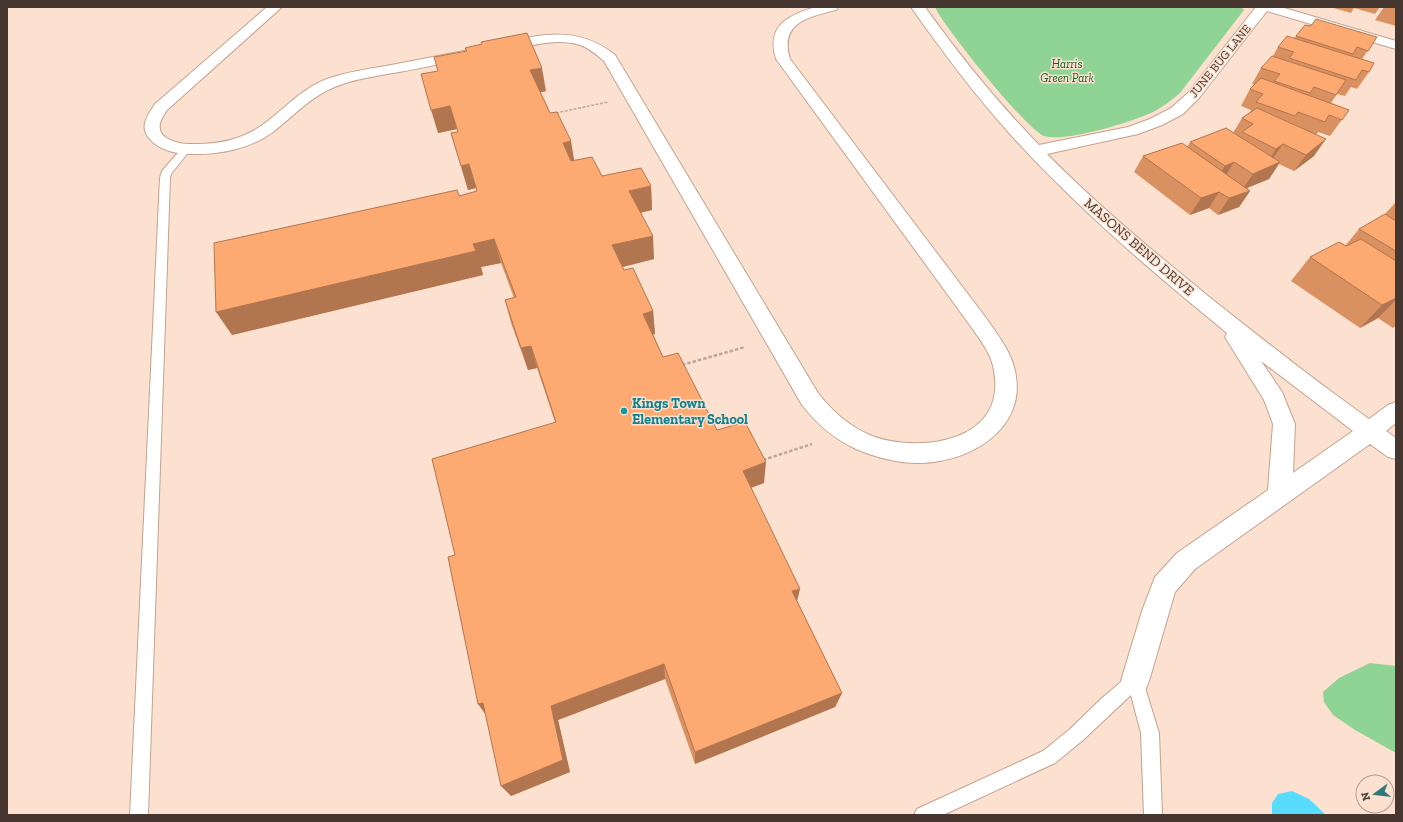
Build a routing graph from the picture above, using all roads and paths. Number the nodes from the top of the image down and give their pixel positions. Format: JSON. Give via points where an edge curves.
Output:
{"nodes":[{"id":1,"x":274,"y":7,"type":"edge"},
{"id":2,"x":831,"y":7,"type":"edge"},
{"id":3,"x":918,"y":7,"type":"edge"},
{"id":4,"x":1263,"y":7,"type":"edge"},
{"id":5,"x":1266,"y":7,"type":"edge"},
{"id":6,"x":1396,"y":45,"type":"edge"},
{"id":7,"x":610,"y":101,"type":"dead end"},
{"id":8,"x":551,"y":114,"type":"edge"},
{"id":9,"x":186,"y":149,"type":"junction"},
{"id":10,"x":1036,"y":151,"type":"junction"},
{"id":11,"x":1225,"y":320,"type":"junction"},
{"id":12,"x":745,"y":347,"type":"dead end"},
{"id":13,"x":676,"y":367,"type":"edge"},
{"id":14,"x":1396,"y":411,"type":"edge"},
{"id":15,"x":1369,"y":432,"type":"junction"},
{"id":16,"x":812,"y":444,"type":"dead end"},
{"id":17,"x":1396,"y":450,"type":"edge"},
{"id":18,"x":761,"y":461,"type":"edge"},
{"id":19,"x":1280,"y":495,"type":"junction"},
{"id":20,"x":1135,"y":681,"type":"junction"},
{"id":21,"x":139,"y":815,"type":"edge"},
{"id":22,"x":923,"y":815,"type":"edge"},
{"id":23,"x":1153,"y":815,"type":"edge"}],
"edges":[{"from":1,"to":9,"type":"street","via":[[179,90],[153,118],[151,126],[154,135],[161,142]]},
{"from":2,"to":9,"type":"street","via":[[794,20],[782,34],[778,43],[779,51],[979,323],[997,351],[1005,370],[1005,404],[998,419],[985,433],[944,450],[923,453],[900,452],[874,446],[834,426],[819,411],[610,58],[593,44],[560,38],[358,75],[317,89],[253,137],[236,144]]},
{"from":3,"to":10,"type":"street","name":"MASONS BEND DRIVE","via":[[963,71]]},
{"from":4,"to":10,"type":"street","name":"JUNE BUG LANE","via":[[1194,95],[1177,111],[1132,131]]},
{"from":5,"to":6,"type":"street"},
{"from":7,"to":8,"type":"path"},
{"from":9,"to":21,"type":"lane","via":[[166,173],[165,178]]},
{"from":10,"to":11,"type":"street","name":"MASONS BEND DRIVE","via":[[1119,231]]},
{"from":11,"to":15,"type":"street","name":"MASONS BEND DRIVE"},
{"from":11,"to":19,"type":"street","via":[[1274,398],[1284,424]]},
{"from":12,"to":13,"type":"path"},
{"from":14,"to":15,"type":"street"},
{"from":15,"to":17,"type":"street","name":"MASONS BEND DRIVE"},
{"from":15,"to":19,"type":"street"},
{"from":16,"to":18,"type":"path"},
{"from":19,"to":20,"type":"street","via":[[1186,561],[1164,585]]},
{"from":20,"to":22,"type":"lane","via":[[1049,757]]},
{"from":20,"to":23,"type":"lane","via":[[1150,733]]}]}
